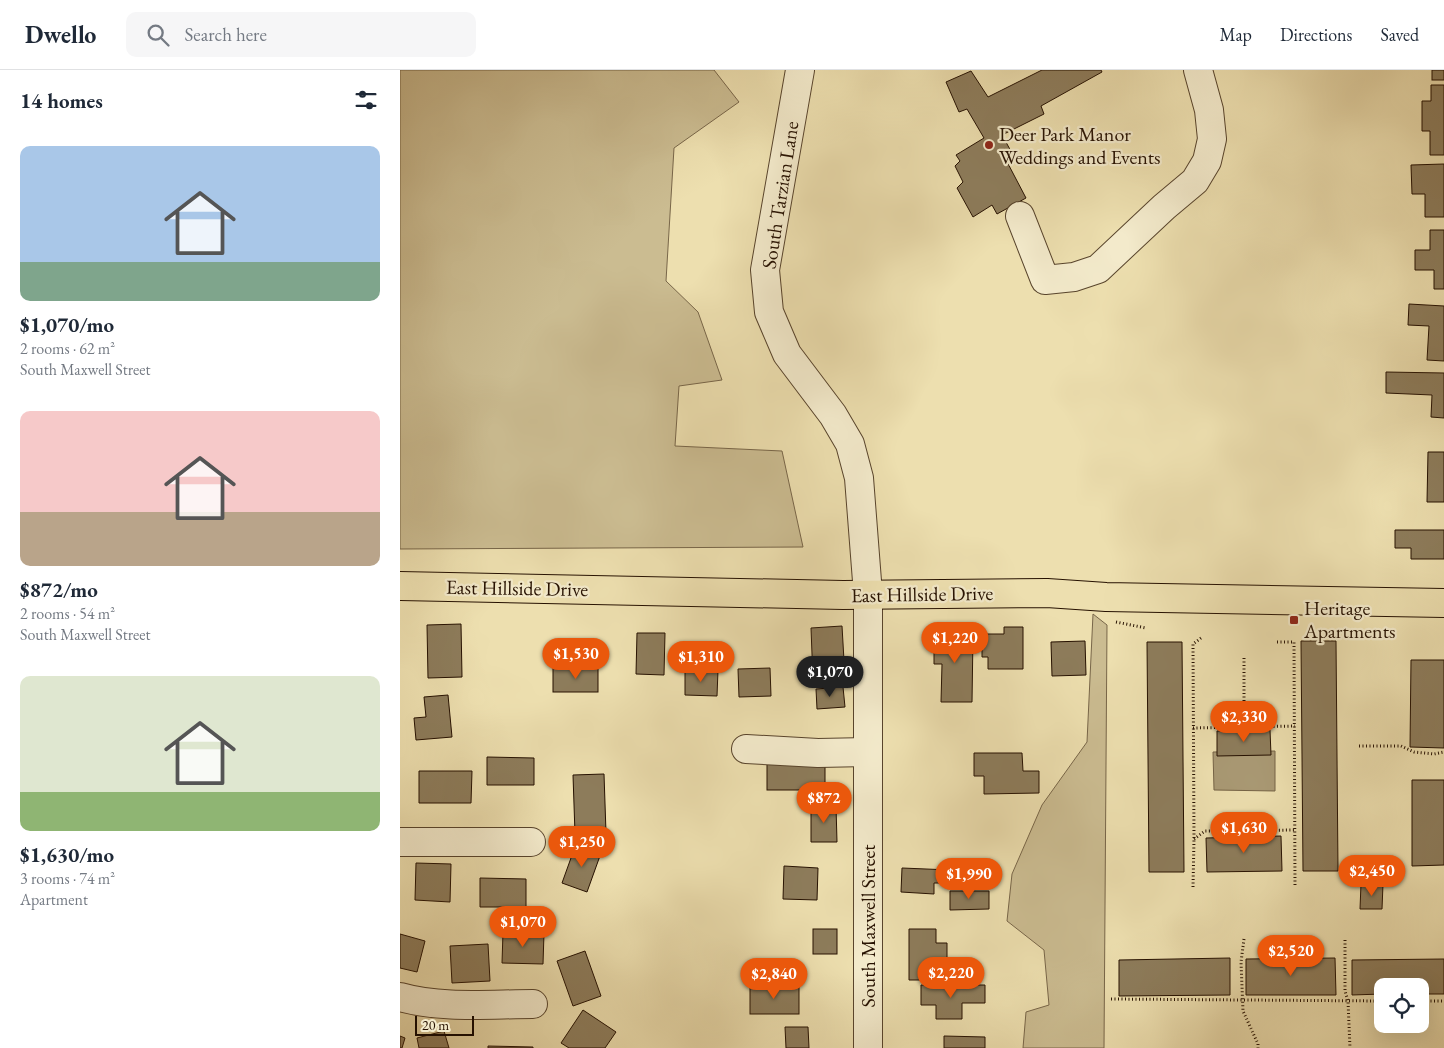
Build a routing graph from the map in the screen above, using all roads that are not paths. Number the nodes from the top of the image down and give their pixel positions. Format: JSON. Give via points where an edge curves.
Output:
{"nodes":[{"id":1,"x":800,"y":70,"type":"edge"},
{"id":2,"x":1198,"y":70,"type":"edge"},
{"id":3,"x":1020,"y":216,"type":"dead end"},
{"id":4,"x":400,"y":586,"type":"edge"},
{"id":5,"x":868,"y":594,"type":"junction"},
{"id":6,"x":1444,"y":603,"type":"edge"},
{"id":7,"x":746,"y":749,"type":"dead end"},
{"id":8,"x":868,"y":752,"type":"junction"},
{"id":9,"x":400,"y":842,"type":"edge"},
{"id":10,"x":531,"y":842,"type":"dead end"},
{"id":11,"x":400,"y":997,"type":"edge"},
{"id":12,"x":533,"y":1004,"type":"dead end"},
{"id":13,"x":868,"y":1048,"type":"edge"}],
"edges":[{"from":1,"to":5,"type":"street","name":"South Tarzian Lane","via":[[765,270],[769,312],[787,354],[833,415],[850,444],[872,536]]},
{"from":2,"to":3,"type":"street","via":[[1209,110],[1212,139],[1208,161],[1195,181],[1098,269],[1074,277],[1045,280]]},
{"from":4,"to":5,"type":"main road","name":"East Hillside Drive"},
{"from":5,"to":6,"type":"main road","name":"East Hillside Drive","via":[[1047,593]]},
{"from":5,"to":8,"type":"street","name":"South Maxwell Street"},
{"from":7,"to":8,"type":"street"},
{"from":8,"to":13,"type":"street","name":"South Maxwell Street"},
{"from":9,"to":10,"type":"street"},
{"from":11,"to":12,"type":"street","via":[[462,1005]]}]}
